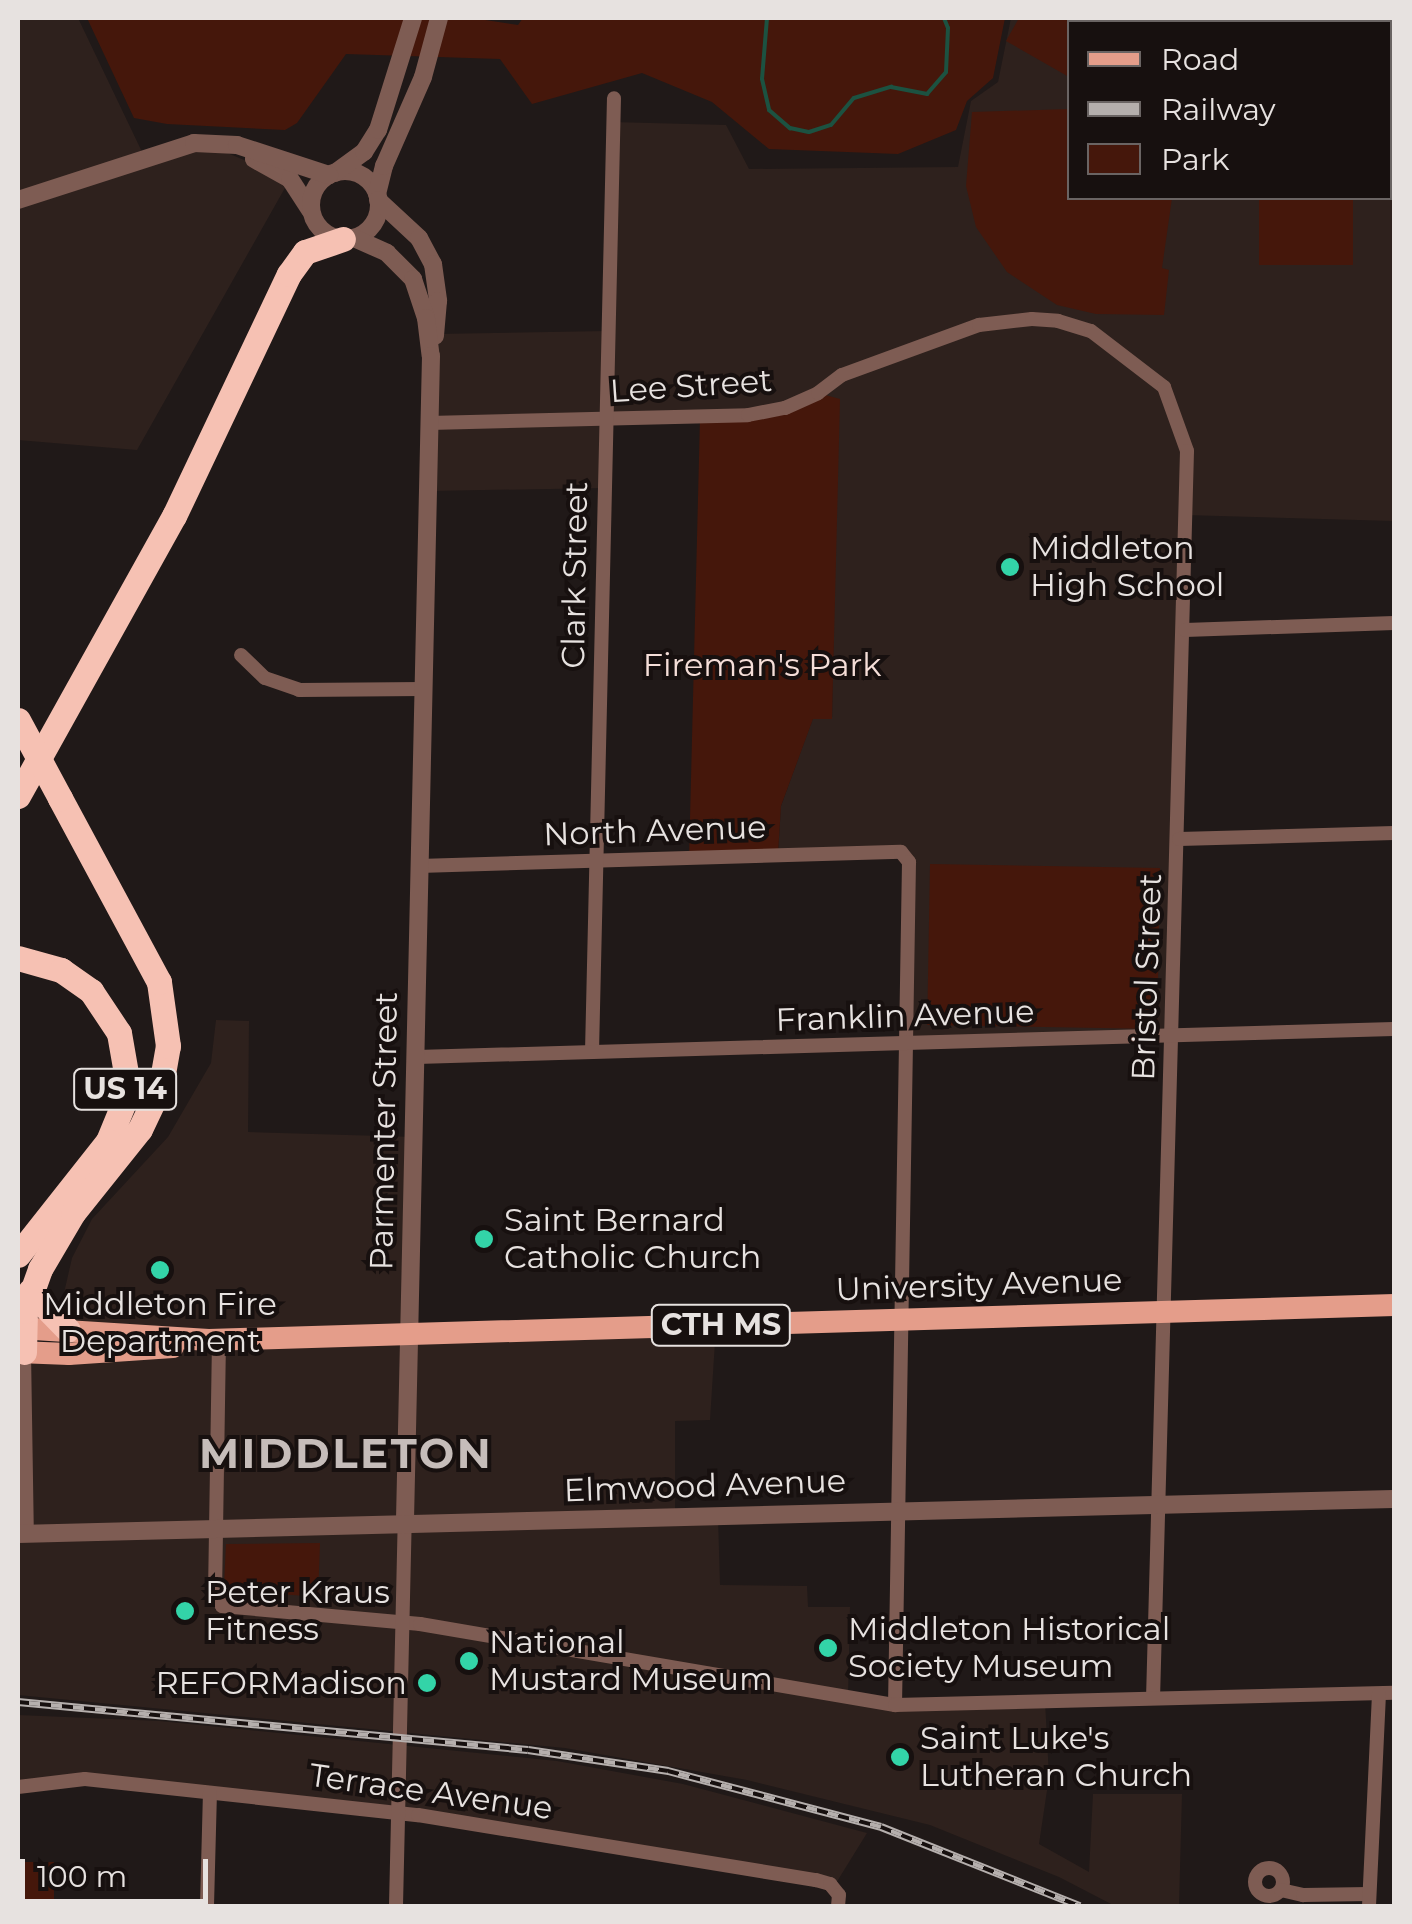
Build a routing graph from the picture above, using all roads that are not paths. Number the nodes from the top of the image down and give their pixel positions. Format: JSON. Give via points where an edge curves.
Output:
{"nodes":[{"id":1,"x":412,"y":18,"type":"edge"},
{"id":2,"x":439,"y":18,"type":"edge"},
{"id":3,"x":614,"y":98,"type":"dead end"},
{"id":4,"x":167,"y":150,"type":"junction"},
{"id":5,"x":332,"y":174,"type":"junction"},
{"id":6,"x":378,"y":197,"type":"junction"},
{"id":7,"x":18,"y":200,"type":"edge"},
{"id":8,"x":312,"y":215,"type":"junction"},
{"id":9,"x":349,"y":238,"type":"junction"},
{"id":10,"x":1058,"y":320,"type":"joint"},
{"id":11,"x":431,"y":356,"type":"junction"},
{"id":12,"x":606,"y":420,"type":"junction"},
{"id":13,"x":429,"y":424,"type":"junction"},
{"id":14,"x":1394,"y":623,"type":"edge"},
{"id":15,"x":1185,"y":630,"type":"junction"},
{"id":16,"x":241,"y":655,"type":"dead end"},
{"id":17,"x":423,"y":689,"type":"junction"},
{"id":18,"x":18,"y":720,"type":"edge"},
{"id":19,"x":18,"y":796,"type":"edge"},
{"id":20,"x":1394,"y":833,"type":"edge"},
{"id":21,"x":1179,"y":839,"type":"junction"},
{"id":22,"x":596,"y":862,"type":"junction"},
{"id":23,"x":419,"y":866,"type":"junction"},
{"id":24,"x":18,"y":958,"type":"edge"},
{"id":25,"x":1394,"y":1029,"type":"edge"},
{"id":26,"x":1173,"y":1034,"type":"junction"},
{"id":27,"x":909,"y":1043,"type":"junction"},
{"id":28,"x":592,"y":1052,"type":"junction"},
{"id":29,"x":416,"y":1058,"type":"junction"},
{"id":30,"x":20,"y":1256,"type":"edge"},
{"id":31,"x":30,"y":1291,"type":"junction"},
{"id":32,"x":1394,"y":1305,"type":"edge"},
{"id":33,"x":1166,"y":1312,"type":"junction"},
{"id":34,"x":904,"y":1320,"type":"junction"},
{"id":35,"x":68,"y":1330,"type":"junction"},
{"id":36,"x":410,"y":1334,"type":"junction"},
{"id":37,"x":21,"y":1340,"type":"edge"},
{"id":38,"x":212,"y":1340,"type":"junction"},
{"id":39,"x":1394,"y":1499,"type":"edge"},
{"id":40,"x":1158,"y":1505,"type":"junction"},
{"id":41,"x":900,"y":1510,"type":"junction"},
{"id":42,"x":405,"y":1524,"type":"junction"},
{"id":43,"x":216,"y":1529,"type":"junction"},
{"id":44,"x":22,"y":1534,"type":"edge"},
{"id":45,"x":402,"y":1622,"type":"junction"},
{"id":46,"x":1386,"y":1693,"type":"edge"},
{"id":47,"x":1153,"y":1698,"type":"junction"},
{"id":48,"x":896,"y":1705,"type":"junction"},
{"id":49,"x":18,"y":1787,"type":"edge"},
{"id":50,"x":210,"y":1793,"type":"junction"},
{"id":51,"x":398,"y":1812,"type":"junction"},
{"id":52,"x":1282,"y":1890,"type":"dead end"},
{"id":53,"x":1369,"y":1900,"type":"edge"},
{"id":54,"x":207,"y":1906,"type":"edge"},
{"id":55,"x":396,"y":1906,"type":"edge"},
{"id":56,"x":838,"y":1906,"type":"edge"}],
"edges":[{"from":1,"to":5,"type":"street","via":[[378,130],[364,152]]},
{"from":2,"to":6,"type":"street"},
{"from":3,"to":12,"type":"street","name":"Clark Street"},
{"from":4,"to":5,"type":"street","via":[[194,143],[238,146]]},
{"from":4,"to":7,"type":"street"},
{"from":4,"to":8,"type":"street","via":[[262,161],[290,178]]},
{"from":5,"to":6,"type":"street","via":[[364,178]]},
{"from":5,"to":8,"type":"street","via":[[312,196]]},
{"from":6,"to":9,"type":"street","via":[[376,219]]},
{"from":6,"to":11,"type":"street","name":"Parmenter Street","via":[[419,238],[433,264],[438,301]]},
{"from":8,"to":9,"type":"street","via":[[324,232]]},
{"from":9,"to":11,"type":"street","name":"Parmenter Street","via":[[387,253],[413,279]]},
{"from":9,"to":19,"type":"highway","via":[[310,250],[288,274],[174,516]]},
{"from":10,"to":12,"type":"street","name":"Lee Street","via":[[980,325],[842,375],[785,408],[743,416]]},
{"from":10,"to":15,"type":"street","name":"Bristol Street","via":[[1090,331],[1164,387],[1178,417],[1187,452]]},
{"from":11,"to":13,"type":"street","name":"Parmenter Street"},
{"from":12,"to":13,"type":"street","name":"Lee Street"},
{"from":12,"to":22,"type":"street","name":"Clark Street"},
{"from":13,"to":17,"type":"street","name":"Parmenter Street"},
{"from":14,"to":15,"type":"street"},
{"from":15,"to":21,"type":"street","name":"Bristol Street"},
{"from":16,"to":17,"type":"street","via":[[265,678],[299,690]]},
{"from":17,"to":23,"type":"street","name":"Parmenter Street"},
{"from":18,"to":31,"type":"highway","bridge":true,"via":[[158,982],[168,1046],[140,1129],[56,1236]]},
{"from":20,"to":21,"type":"street"},
{"from":21,"to":26,"type":"street","name":"Bristol Street"},
{"from":22,"to":23,"type":"street","name":"North Avenue"},
{"from":22,"to":27,"type":"street","name":"North Avenue","via":[[902,852],[909,862]]},
{"from":22,"to":28,"type":"street","name":"Clark Street"},
{"from":23,"to":29,"type":"street","name":"Parmenter Street"},
{"from":24,"to":30,"type":"highway","number":"US 14","via":[[61,970],[92,991],[119,1033],[126,1073],[124,1102],[108,1141]]},
{"from":25,"to":26,"type":"street","name":"Franklin Avenue"},
{"from":26,"to":27,"type":"street","name":"Franklin Avenue"},
{"from":26,"to":33,"type":"street","name":"Bristol Street"},
{"from":27,"to":28,"type":"street","name":"Franklin Avenue"},
{"from":27,"to":34,"type":"street"},
{"from":28,"to":29,"type":"street","name":"Franklin Avenue"},
{"from":29,"to":36,"type":"street","name":"Parmenter Street"},
{"from":31,"to":35,"type":"highway"},
{"from":31,"to":37,"type":"highway"},
{"from":32,"to":33,"type":"main road","name":"University Avenue","number":"CTH MS"},
{"from":33,"to":34,"type":"main road","name":"University Avenue","number":"CTH MS"},
{"from":33,"to":40,"type":"street","name":"Bristol Street"},
{"from":34,"to":36,"type":"main road","name":"University Avenue","number":"CTH MS"},
{"from":34,"to":41,"type":"street"},
{"from":35,"to":37,"type":"main road","name":"University Avenue","number":"CTH MS"},
{"from":35,"to":38,"type":"main road","name":"University Avenue","number":"CTH MS"},
{"from":36,"to":38,"type":"main road","name":"University Avenue","number":"CTH MS"},
{"from":36,"to":42,"type":"street","name":"Parmenter Street"},
{"from":37,"to":38,"type":"main road","name":"University Avenue","number":"CTH MS","via":[[109,1353]]},
{"from":37,"to":44,"type":"street"},
{"from":38,"to":43,"type":"street"},
{"from":39,"to":40,"type":"street","name":"Elmwood Avenue"},
{"from":40,"to":41,"type":"street","name":"Elmwood Avenue"},
{"from":40,"to":47,"type":"street","name":"Bristol Street"},
{"from":41,"to":42,"type":"street","name":"Elmwood Avenue"},
{"from":41,"to":48,"type":"street"},
{"from":42,"to":43,"type":"street","name":"Elmwood Avenue"},
{"from":42,"to":45,"type":"street","name":"Parmenter Street"},
{"from":43,"to":44,"type":"street","name":"Elmwood Avenue"},
{"from":43,"to":45,"type":"street","via":[[219,1602],[242,1610]]},
{"from":45,"to":48,"type":"street"},
{"from":45,"to":51,"type":"street","name":"Parmenter Street"},
{"from":46,"to":47,"type":"street"},
{"from":46,"to":53,"type":"street"},
{"from":47,"to":48,"type":"street"},
{"from":49,"to":50,"type":"street","name":"Terrace Avenue","via":[[85,1779]]},
{"from":50,"to":51,"type":"street","name":"Terrace Avenue"},
{"from":50,"to":54,"type":"street"},
{"from":51,"to":55,"type":"street","name":"Parmenter Street"},
{"from":51,"to":56,"type":"street","name":"Terrace Avenue","via":[[816,1880],[833,1888]]},
{"from":52,"to":53,"type":"street"}]}
